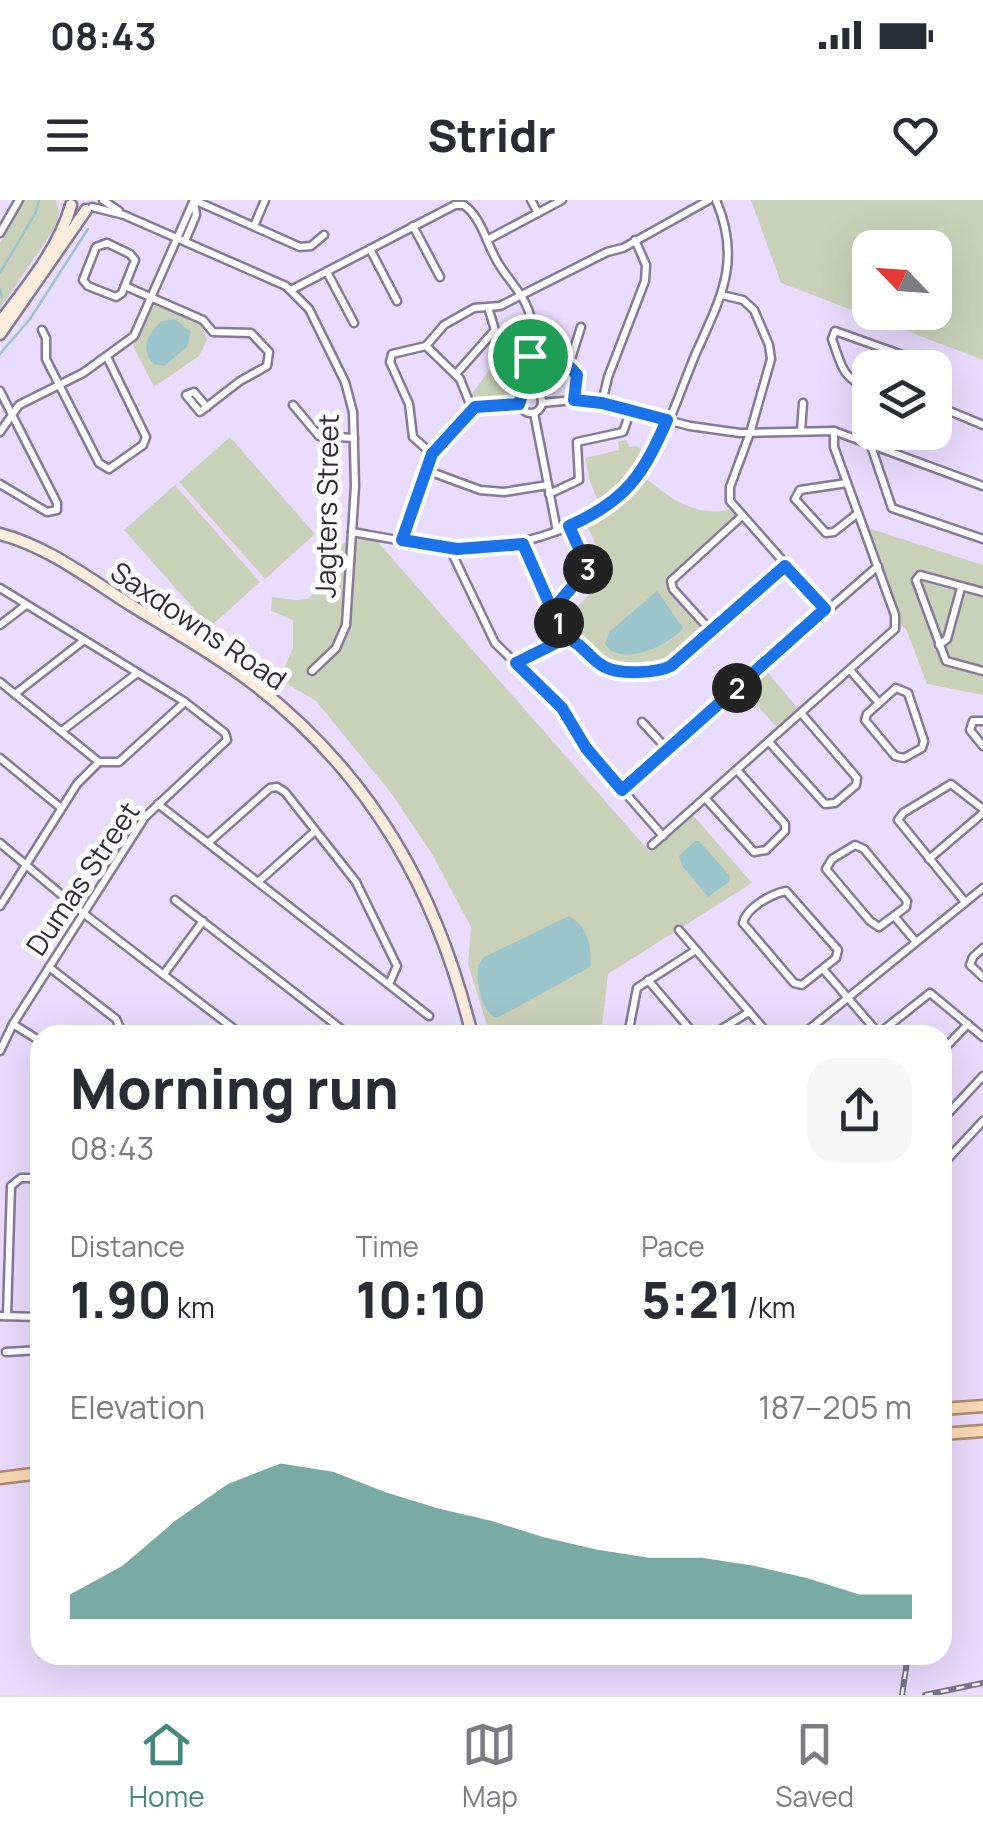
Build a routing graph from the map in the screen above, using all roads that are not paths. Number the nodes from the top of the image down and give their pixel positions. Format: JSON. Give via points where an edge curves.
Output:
{"nodes":[{"id":1,"x":18,"y":200,"type":"edge"},
{"id":2,"x":194,"y":200,"type":"edge"},
{"id":3,"x":266,"y":200,"type":"edge"},
{"id":4,"x":532,"y":200,"type":"edge"},
{"id":5,"x":562,"y":200,"type":"edge"},
{"id":6,"x":713,"y":200,"type":"edge"},
{"id":7,"x":70,"y":202,"type":"edge"},
{"id":8,"x":94,"y":204,"type":"edge"},
{"id":9,"x":538,"y":212,"type":"junction"},
{"id":10,"x":124,"y":215,"type":"junction"},
{"id":11,"x":254,"y":226,"type":"junction"},
{"id":12,"x":414,"y":226,"type":"junction"},
{"id":13,"x":0,"y":233,"type":"edge"},
{"id":14,"x":324,"y":235,"type":"dead end"},
{"id":15,"x":182,"y":238,"type":"junction"},
{"id":16,"x":487,"y":240,"type":"junction"},
{"id":17,"x":635,"y":240,"type":"junction"},
{"id":18,"x":370,"y":249,"type":"junction"},
{"id":19,"x":327,"y":272,"type":"junction"},
{"id":20,"x":440,"y":277,"type":"dead end"},
{"id":21,"x":125,"y":286,"type":"junction"},
{"id":22,"x":291,"y":290,"type":"junction"},
{"id":23,"x":722,"y":295,"type":"junction"},
{"id":24,"x":521,"y":296,"type":"junction"},
{"id":25,"x":152,"y":298,"type":"junction"},
{"id":26,"x":397,"y":301,"type":"dead end"},
{"id":27,"x":488,"y":306,"type":"junction"},
{"id":28,"x":0,"y":322,"type":"edge"},
{"id":29,"x":354,"y":323,"type":"dead end"},
{"id":30,"x":580,"y":327,"type":"dead end"},
{"id":31,"x":42,"y":330,"type":"dead end"},
{"id":32,"x":0,"y":334,"type":"edge"},
{"id":33,"x":426,"y":346,"type":"junction"},
{"id":34,"x":892,"y":350,"type":"edge"},
{"id":35,"x":530,"y":356,"type":"junction"},
{"id":36,"x":107,"y":357,"type":"junction"},
{"id":37,"x":568,"y":365,"type":"junction"},
{"id":38,"x":456,"y":374,"type":"junction"},
{"id":39,"x":852,"y":381,"type":"edge"},
{"id":40,"x":59,"y":385,"type":"junction"},
{"id":41,"x":0,"y":391,"type":"edge"},
{"id":42,"x":530,"y":391,"type":"junction"},
{"id":43,"x":574,"y":400,"type":"junction"},
{"id":44,"x":542,"y":403,"type":"junction"},
{"id":45,"x":602,"y":403,"type":"junction"},
{"id":46,"x":803,"y":403,"type":"dead end"},
{"id":47,"x":519,"y":404,"type":"junction"},
{"id":48,"x":293,"y":405,"type":"dead end"},
{"id":49,"x":206,"y":407,"type":"dead end"},
{"id":50,"x":472,"y":410,"type":"junction"},
{"id":51,"x":631,"y":410,"type":"junction"},
{"id":52,"x":11,"y":413,"type":"junction"},
{"id":53,"x":952,"y":413,"type":"edge"},
{"id":54,"x":534,"y":414,"type":"junction"},
{"id":55,"x":667,"y":420,"type":"junction"},
{"id":56,"x":983,"y":425,"type":"edge"},
{"id":57,"x":834,"y":431,"type":"junction"},
{"id":58,"x":0,"y":432,"type":"edge"},
{"id":59,"x":801,"y":432,"type":"junction"},
{"id":60,"x":750,"y":433,"type":"junction"},
{"id":61,"x":852,"y":437,"type":"edge"},
{"id":62,"x":354,"y":438,"type":"junction"},
{"id":63,"x":872,"y":450,"type":"edge"},
{"id":64,"x":888,"y":450,"type":"edge"},
{"id":65,"x":432,"y":454,"type":"junction"},
{"id":66,"x":426,"y":470,"type":"junction"},
{"id":67,"x":848,"y":483,"type":"junction"},
{"id":68,"x":0,"y":484,"type":"edge"},
{"id":69,"x":983,"y":486,"type":"edge"},
{"id":70,"x":548,"y":490,"type":"junction"},
{"id":71,"x":858,"y":512,"type":"junction"},
{"id":72,"x":742,"y":516,"type":"junction"},
{"id":73,"x":0,"y":524,"type":"edge"},
{"id":74,"x":569,"y":526,"type":"junction"},
{"id":75,"x":556,"y":531,"type":"junction"},
{"id":76,"x":352,"y":532,"type":"junction"},
{"id":77,"x":0,"y":534,"type":"edge"},
{"id":78,"x":16,"y":538,"type":"junction"},
{"id":79,"x":983,"y":539,"type":"edge"},
{"id":80,"x":402,"y":540,"type":"junction"},
{"id":81,"x":523,"y":544,"type":"junction"},
{"id":82,"x":449,"y":548,"type":"junction"},
{"id":83,"x":785,"y":566,"type":"junction"},
{"id":84,"x":878,"y":566,"type":"junction"},
{"id":85,"x":961,"y":587,"type":"junction"},
{"id":86,"x":0,"y":588,"type":"edge"},
{"id":87,"x":983,"y":592,"type":"edge"},
{"id":88,"x":26,"y":605,"type":"junction"},
{"id":89,"x":825,"y":609,"type":"junction"},
{"id":90,"x":552,"y":610,"type":"junction"},
{"id":91,"x":0,"y":625,"type":"edge"},
{"id":92,"x":711,"y":632,"type":"junction"},
{"id":93,"x":566,"y":638,"type":"junction"},
{"id":94,"x":83,"y":641,"type":"junction"},
{"id":95,"x":938,"y":645,"type":"junction"},
{"id":96,"x":516,"y":663,"type":"junction"},
{"id":97,"x":850,"y":670,"type":"junction"},
{"id":98,"x":983,"y":670,"type":"edge"},
{"id":99,"x":312,"y":671,"type":"dead end"},
{"id":100,"x":136,"y":674,"type":"junction"},
{"id":101,"x":0,"y":682,"type":"edge"},
{"id":102,"x":15,"y":694,"type":"junction"},
{"id":103,"x":185,"y":702,"type":"junction"},
{"id":104,"x":879,"y":702,"type":"junction"},
{"id":105,"x":801,"y":713,"type":"junction"},
{"id":106,"x":983,"y":721,"type":"edge"},
{"id":107,"x":642,"y":722,"type":"dead end"},
{"id":108,"x":63,"y":730,"type":"junction"},
{"id":109,"x":769,"y":742,"type":"junction"},
{"id":110,"x":983,"y":746,"type":"edge"},
{"id":111,"x":667,"y":750,"type":"junction"},
{"id":112,"x":0,"y":758,"type":"edge"},
{"id":113,"x":99,"y":762,"type":"junction"},
{"id":114,"x":738,"y":770,"type":"junction"},
{"id":115,"x":622,"y":790,"type":"junction"},
{"id":116,"x":706,"y":798,"type":"junction"},
{"id":117,"x":158,"y":804,"type":"junction"},
{"id":118,"x":61,"y":808,"type":"junction"},
{"id":119,"x":983,"y":811,"type":"edge"},
{"id":120,"x":315,"y":830,"type":"junction"},
{"id":121,"x":662,"y":836,"type":"junction"},
{"id":122,"x":0,"y":843,"type":"edge"},
{"id":123,"x":208,"y":843,"type":"junction"},
{"id":124,"x":652,"y":845,"type":"dead end"},
{"id":125,"x":929,"y":859,"type":"junction"},
{"id":126,"x":25,"y":866,"type":"junction"},
{"id":127,"x":258,"y":882,"type":"junction"},
{"id":128,"x":983,"y":888,"type":"edge"},
{"id":129,"x":175,"y":900,"type":"dead end"},
{"id":130,"x":965,"y":902,"type":"junction"},
{"id":131,"x":0,"y":906,"type":"edge"},
{"id":132,"x":83,"y":913,"type":"junction"},
{"id":133,"x":894,"y":917,"type":"junction"},
{"id":134,"x":203,"y":922,"type":"junction"},
{"id":135,"x":679,"y":930,"type":"dead end"},
{"id":136,"x":916,"y":942,"type":"junction"},
{"id":137,"x":983,"y":948,"type":"edge"},
{"id":138,"x":696,"y":950,"type":"junction"},
{"id":139,"x":48,"y":967,"type":"junction"},
{"id":140,"x":823,"y":969,"type":"junction"},
{"id":141,"x":164,"y":974,"type":"junction"},
{"id":142,"x":983,"y":977,"type":"edge"},
{"id":143,"x":648,"y":980,"type":"junction"},
{"id":144,"x":389,"y":984,"type":"junction"},
{"id":145,"x":848,"y":997,"type":"junction"},
{"id":146,"x":749,"y":1012,"type":"junction"},
{"id":147,"x":430,"y":1016,"type":"dead end"},
{"id":148,"x":13,"y":1024,"type":"junction"},
{"id":149,"x":968,"y":1024,"type":"junction"},
{"id":150,"x":118,"y":1025,"type":"edge"},
{"id":151,"x":229,"y":1025,"type":"edge"},
{"id":152,"x":336,"y":1025,"type":"edge"},
{"id":153,"x":469,"y":1025,"type":"edge"},
{"id":154,"x":629,"y":1025,"type":"edge"},
{"id":155,"x":686,"y":1025,"type":"edge"},
{"id":156,"x":728,"y":1025,"type":"edge"},
{"id":157,"x":760,"y":1025,"type":"edge"},
{"id":158,"x":814,"y":1025,"type":"edge"},
{"id":159,"x":871,"y":1025,"type":"edge"},
{"id":160,"x":889,"y":1025,"type":"edge"},
{"id":161,"x":30,"y":1035,"type":"edge"},
{"id":162,"x":983,"y":1038,"type":"edge"},
{"id":163,"x":952,"y":1041,"type":"edge"},
{"id":164,"x":0,"y":1051,"type":"edge"},
{"id":165,"x":983,"y":1076,"type":"edge"},
{"id":166,"x":952,"y":1109,"type":"edge"},
{"id":167,"x":983,"y":1121,"type":"edge"},
{"id":168,"x":952,"y":1154,"type":"edge"},
{"id":169,"x":30,"y":1178,"type":"edge"},
{"id":170,"x":4,"y":1316,"type":"edge"},
{"id":171,"x":30,"y":1317,"type":"edge"},
{"id":172,"x":30,"y":1351,"type":"edge"},
{"id":173,"x":6,"y":1352,"type":"dead end"},
{"id":174,"x":983,"y":1406,"type":"edge"},
{"id":175,"x":952,"y":1408,"type":"edge"},
{"id":176,"x":983,"y":1431,"type":"edge"},
{"id":177,"x":952,"y":1433,"type":"edge"},
{"id":178,"x":30,"y":1475,"type":"edge"},
{"id":179,"x":23,"y":1477,"type":"junction"},
{"id":180,"x":0,"y":1478,"type":"edge"},
{"id":181,"x":30,"y":1479,"type":"edge"}],
"edges":[{"from":1,"to":13,"type":"street"},
{"from":2,"to":11,"type":"street"},
{"from":2,"to":15,"type":"street","via":[[196,215]]},
{"from":3,"to":11,"type":"street"},
{"from":4,"to":9,"type":"street"},
{"from":5,"to":9,"type":"street"},
{"from":6,"to":17,"type":"street"},
{"from":6,"to":23,"type":"street","via":[[729,251]]},
{"from":7,"to":8,"type":"street"},
{"from":7,"to":28,"type":"street","via":[[56,238]]},
{"from":8,"to":10,"type":"street","name":"Jagters Street"},
{"from":8,"to":10,"type":"street","name":"Jagters Street"},
{"from":8,"to":32,"type":"street"},
{"from":9,"to":16,"type":"street"},
{"from":10,"to":15,"type":"street","name":"Jagters Street"},
{"from":11,"to":14,"type":"street","via":[[300,247]]},
{"from":12,"to":16,"type":"street","via":[[461,204]]},
{"from":12,"to":18,"type":"street"},
{"from":12,"to":20,"type":"street"},
{"from":15,"to":22,"type":"street","name":"Jagters Street"},
{"from":15,"to":25,"type":"street"},
{"from":16,"to":24,"type":"street"},
{"from":17,"to":24,"type":"street"},
{"from":17,"to":45,"type":"street","via":[[646,281]]},
{"from":18,"to":19,"type":"street"},
{"from":18,"to":26,"type":"street"},
{"from":19,"to":22,"type":"street"},
{"from":19,"to":29,"type":"street"},
{"from":21,"to":21,"type":"street","via":[[132,255],[98,244],[85,284],[114,297]]},
{"from":21,"to":25,"type":"street"},
{"from":22,"to":62,"type":"street","name":"Jagters Street","via":[[312,315],[345,382]]},
{"from":23,"to":55,"type":"street"},
{"from":23,"to":60,"type":"street","via":[[751,306],[769,345],[770,366]]},
{"from":24,"to":27,"type":"street"},
{"from":24,"to":35,"type":"street","via":[[532,322]]},
{"from":25,"to":36,"type":"street","via":[[134,336]]},
{"from":25,"to":49,"type":"street","via":[[203,320],[214,332],[251,333],[269,352],[264,368]]},
{"from":27,"to":33,"type":"street","via":[[444,325]]},
{"from":27,"to":38,"type":"street","via":[[495,330]]},
{"from":30,"to":37,"type":"street"},
{"from":31,"to":40,"type":"street","via":[[46,360]]},
{"from":33,"to":38,"type":"street"},
{"from":33,"to":65,"type":"street","via":[[389,359],[409,404],[413,437]]},
{"from":34,"to":39,"type":"street","via":[[835,331],[832,339]]},
{"from":35,"to":37,"type":"street"},
{"from":35,"to":42,"type":"street"},
{"from":36,"to":40,"type":"street"},
{"from":36,"to":40,"type":"street","via":[[146,434],[143,445],[114,468],[101,466]]},
{"from":37,"to":43,"type":"street","via":[[577,375]]},
{"from":38,"to":50,"type":"street"},
{"from":40,"to":52,"type":"street"},
{"from":41,"to":52,"type":"street"},
{"from":42,"to":44,"type":"street"},
{"from":42,"to":47,"type":"street"},
{"from":43,"to":44,"type":"street"},
{"from":43,"to":45,"type":"street"},
{"from":44,"to":54,"type":"street"},
{"from":45,"to":51,"type":"street"},
{"from":46,"to":59,"type":"street"},
{"from":47,"to":50,"type":"street"},
{"from":47,"to":54,"type":"street"},
{"from":48,"to":62,"type":"street","via":[[321,437]]},
{"from":50,"to":65,"type":"street"},
{"from":51,"to":55,"type":"street"},
{"from":51,"to":70,"type":"street","via":[[623,432],[576,442],[579,480]]},
{"from":52,"to":58,"type":"street"},
{"from":52,"to":68,"type":"street","via":[[57,510],[49,513]]},
{"from":53,"to":56,"type":"street"},
{"from":54,"to":70,"type":"street"},
{"from":55,"to":60,"type":"street"},
{"from":55,"to":74,"type":"street","via":[[637,480],[595,515]]},
{"from":57,"to":59,"type":"street"},
{"from":57,"to":61,"type":"street"},
{"from":57,"to":67,"type":"street"},
{"from":59,"to":60,"type":"street"},
{"from":60,"to":72,"type":"street","via":[[729,493]]},
{"from":62,"to":76,"type":"street","name":"Jagters Street"},
{"from":63,"to":79,"type":"street","via":[[892,508]]},
{"from":64,"to":69,"type":"street"},
{"from":65,"to":66,"type":"street"},
{"from":66,"to":70,"type":"street","via":[[480,490]]},
{"from":66,"to":80,"type":"street"},
{"from":67,"to":71,"type":"street"},
{"from":67,"to":71,"type":"street","via":[[800,490],[796,499],[826,532]]},
{"from":70,"to":75,"type":"street"},
{"from":71,"to":84,"type":"street"},
{"from":72,"to":83,"type":"street"},
{"from":72,"to":92,"type":"street","via":[[671,581]]},
{"from":73,"to":78,"type":"street","name":"Saxdowns Road"},
{"from":74,"to":75,"type":"street"},
{"from":74,"to":90,"type":"street","via":[[588,569]]},
{"from":75,"to":81,"type":"street"},
{"from":76,"to":80,"type":"street"},
{"from":76,"to":99,"type":"street","name":"Jagters Street","via":[[344,633]]},
{"from":77,"to":78,"type":"street","name":"Saxdowns Road"},
{"from":78,"to":153,"type":"street","name":"Saxdowns Road","via":[[226,664],[314,737],[389,829],[418,879]]},
{"from":80,"to":82,"type":"street"},
{"from":81,"to":82,"type":"street"},
{"from":81,"to":90,"type":"street"},
{"from":82,"to":96,"type":"street","via":[[495,644]]},
{"from":83,"to":89,"type":"street"},
{"from":83,"to":92,"type":"street"},
{"from":84,"to":89,"type":"street"},
{"from":84,"to":97,"type":"street","via":[[896,626]]},
{"from":85,"to":87,"type":"street"},
{"from":85,"to":95,"type":"street","via":[[947,639]]},
{"from":85,"to":95,"type":"street","via":[[917,577]]},
{"from":86,"to":88,"type":"street"},
{"from":88,"to":91,"type":"street"},
{"from":88,"to":94,"type":"street"},
{"from":89,"to":111,"type":"street"},
{"from":90,"to":93,"type":"street"},
{"from":92,"to":93,"type":"street","via":[[660,670],[608,668]]},
{"from":93,"to":96,"type":"street"},
{"from":94,"to":100,"type":"street"},
{"from":94,"to":102,"type":"street"},
{"from":95,"to":98,"type":"street","via":[[946,661]]},
{"from":96,"to":115,"type":"street","via":[[562,708]]},
{"from":97,"to":104,"type":"street"},
{"from":97,"to":105,"type":"street"},
{"from":100,"to":103,"type":"street"},
{"from":100,"to":108,"type":"street"},
{"from":101,"to":102,"type":"street"},
{"from":102,"to":108,"type":"street"},
{"from":103,"to":113,"type":"street","via":[[120,762]]},
{"from":103,"to":117,"type":"street","name":"Dumas Street","via":[[226,740]]},
{"from":104,"to":104,"type":"street","via":[[866,720],[895,756],[922,748],[906,691],[896,688]]},
{"from":105,"to":109,"type":"street"},
{"from":105,"to":109,"type":"street","via":[[854,773],[857,782],[846,794],[824,804]]},
{"from":106,"to":110,"type":"street","via":[[973,721],[970,730]]},
{"from":107,"to":111,"type":"street"},
{"from":108,"to":113,"type":"street"},
{"from":109,"to":114,"type":"street"},
{"from":111,"to":115,"type":"street"},
{"from":112,"to":118,"type":"street"},
{"from":113,"to":118,"type":"street"},
{"from":114,"to":116,"type":"street"},
{"from":114,"to":116,"type":"street","via":[[785,824],[766,850],[754,852]]},
{"from":115,"to":121,"type":"street"},
{"from":116,"to":121,"type":"street"},
{"from":117,"to":123,"type":"street"},
{"from":117,"to":132,"type":"street","name":"Dumas Street"},
{"from":118,"to":126,"type":"street"},
{"from":119,"to":125,"type":"street"},
{"from":119,"to":125,"type":"street","via":[[950,784],[903,813],[899,824]]},
{"from":120,"to":123,"type":"street","via":[[273,786]]},
{"from":120,"to":127,"type":"street"},
{"from":120,"to":144,"type":"street","via":[[356,882],[382,932],[397,966]]},
{"from":121,"to":124,"type":"street"},
{"from":122,"to":126,"type":"street"},
{"from":123,"to":127,"type":"street"},
{"from":125,"to":130,"type":"street"},
{"from":126,"to":131,"type":"street"},
{"from":126,"to":132,"type":"street"},
{"from":127,"to":144,"type":"street"},
{"from":128,"to":130,"type":"street"},
{"from":129,"to":134,"type":"street"},
{"from":130,"to":136,"type":"street"},
{"from":132,"to":139,"type":"street","name":"Dumas Street"},
{"from":132,"to":141,"type":"street"},
{"from":133,"to":133,"type":"street","via":[[906,898],[861,846],[827,864],[875,926]]},
{"from":133,"to":136,"type":"street"},
{"from":134,"to":141,"type":"street"},
{"from":134,"to":152,"type":"street"},
{"from":135,"to":138,"type":"street"},
{"from":136,"to":145,"type":"street"},
{"from":137,"to":142,"type":"street","via":[[970,965]]},
{"from":138,"to":143,"type":"street"},
{"from":138,"to":146,"type":"street"},
{"from":139,"to":148,"type":"street","name":"Dumas Street"},
{"from":139,"to":150,"type":"street"},
{"from":140,"to":140,"type":"street","via":[[802,986],[794,983],[744,925],[744,916],[778,893],[791,894],[837,948],[838,956]]},
{"from":140,"to":145,"type":"street"},
{"from":141,"to":151,"type":"street"},
{"from":143,"to":154,"type":"street","via":[[634,993]]},
{"from":143,"to":155,"type":"street"},
{"from":144,"to":147,"type":"street"},
{"from":145,"to":158,"type":"street"},
{"from":145,"to":159,"type":"street"},
{"from":146,"to":156,"type":"street"},
{"from":146,"to":157,"type":"street"},
{"from":148,"to":161,"type":"street"},
{"from":148,"to":164,"type":"street","name":"Dumas Street"},
{"from":149,"to":160,"type":"street","via":[[930,992]]},
{"from":149,"to":162,"type":"street"},
{"from":149,"to":163,"type":"street"},
{"from":165,"to":166,"type":"street"},
{"from":167,"to":168,"type":"street"},
{"from":169,"to":170,"type":"street","via":[[11,1186]]},
{"from":170,"to":171,"type":"street"},
{"from":172,"to":173,"type":"street"},
{"from":174,"to":175,"type":"main road"},
{"from":176,"to":177,"type":"main road"},
{"from":178,"to":179,"type":"main road"},
{"from":179,"to":180,"type":"main road"},
{"from":179,"to":181,"type":"main road"}]}
